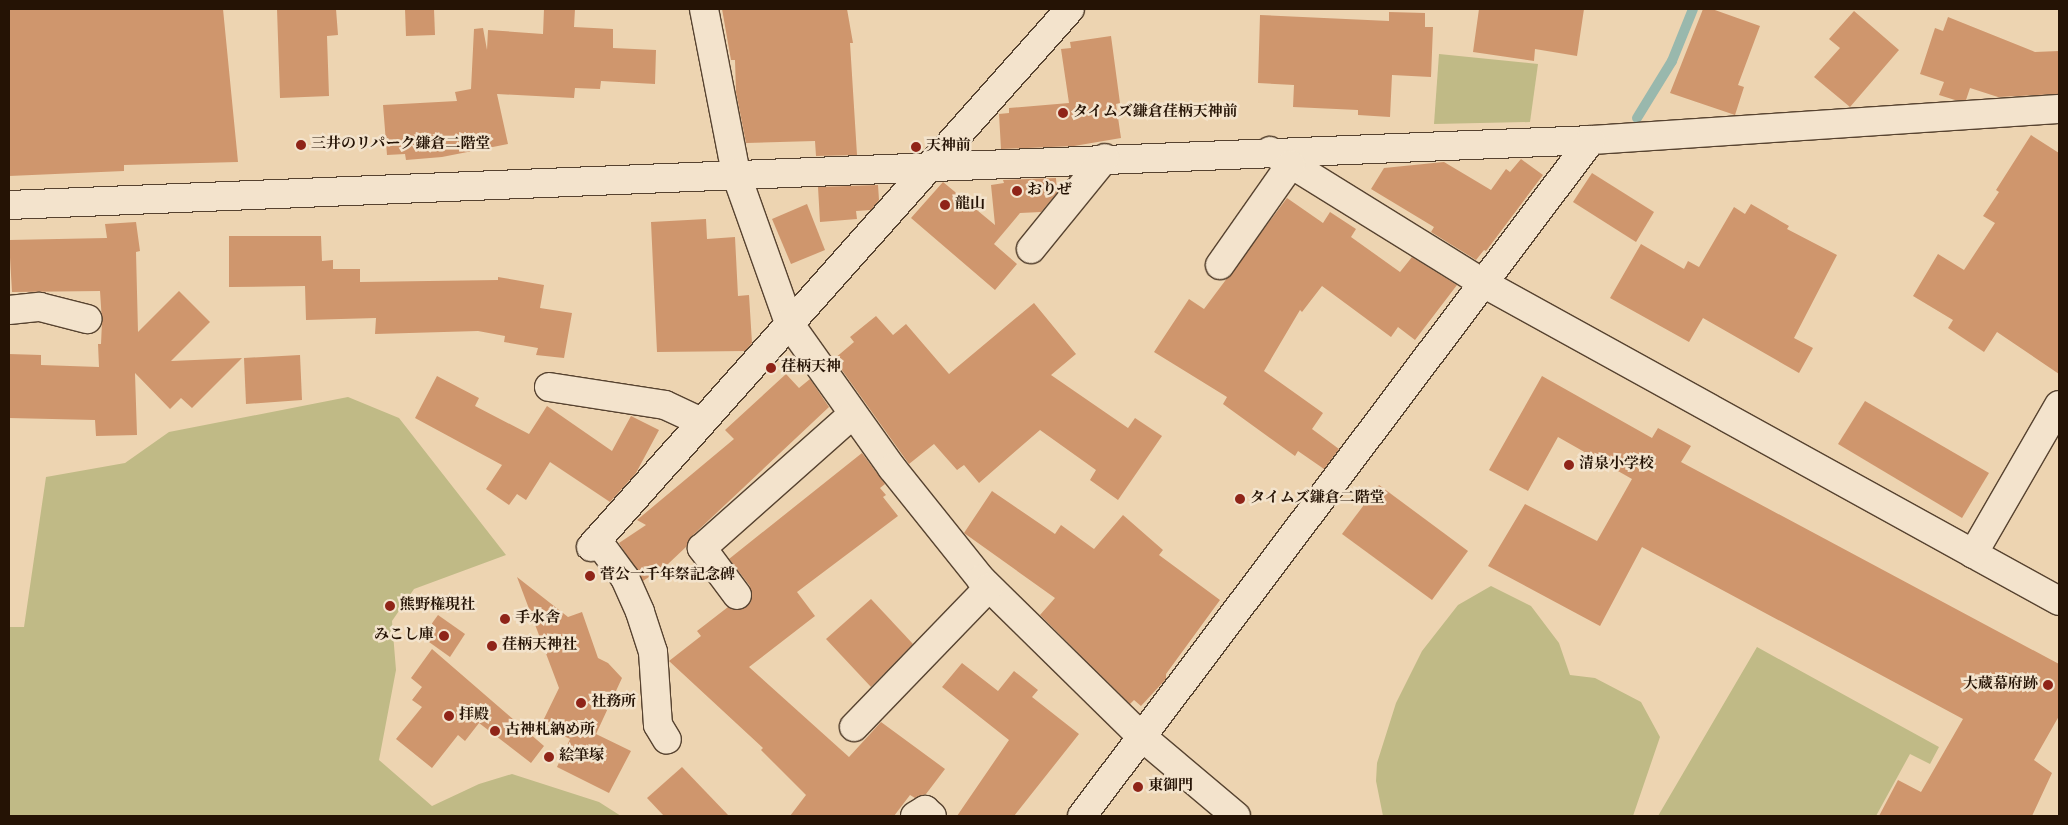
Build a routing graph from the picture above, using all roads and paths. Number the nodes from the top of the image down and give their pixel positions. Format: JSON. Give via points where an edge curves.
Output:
{"nodes":[{"id":1,"x":704,"y":9,"type":"edge"},
{"id":2,"x":1070,"y":9,"type":"edge"},
{"id":3,"x":2059,"y":109,"type":"edge"},
{"id":4,"x":1591,"y":140,"type":"junction"},
{"id":5,"x":1105,"y":158,"type":"junction"},
{"id":6,"x":1280,"y":158,"type":"junction"},
{"id":7,"x":929,"y":166,"type":"junction"},
{"id":8,"x":736,"y":174,"type":"junction"},
{"id":9,"x":9,"y":205,"type":"edge"},
{"id":10,"x":1031,"y":249,"type":"dead end"},
{"id":11,"x":1220,"y":265,"type":"dead end"},
{"id":12,"x":1483,"y":283,"type":"junction"},
{"id":13,"x":9,"y":310,"type":"edge"},
{"id":14,"x":87,"y":319,"type":"dead end"},
{"id":15,"x":789,"y":323,"type":"junction"},
{"id":16,"x":549,"y":387,"type":"dead end"},
{"id":17,"x":2059,"y":405,"type":"edge"},
{"id":18,"x":852,"y":415,"type":"junction"},
{"id":19,"x":701,"y":422,"type":"junction"},
{"id":20,"x":1973,"y":554,"type":"junction"},
{"id":21,"x":989,"y":586,"type":"junction"},
{"id":22,"x":736,"y":595,"type":"dead end"},
{"id":23,"x":2059,"y":602,"type":"edge"},
{"id":24,"x":854,"y":727,"type":"dead end"},
{"id":25,"x":1141,"y":736,"type":"junction"},
{"id":26,"x":668,"y":740,"type":"dead end"},
{"id":27,"x":915,"y":816,"type":"edge"},
{"id":28,"x":932,"y":816,"type":"edge"},
{"id":29,"x":1082,"y":816,"type":"edge"},
{"id":30,"x":1236,"y":816,"type":"edge"}],
"edges":[{"from":1,"to":8,"type":"street"},
{"from":2,"to":7,"type":"street"},
{"from":3,"to":4,"type":"street"},
{"from":4,"to":6,"type":"street"},
{"from":4,"to":12,"type":"street"},
{"from":5,"to":6,"type":"street"},
{"from":5,"to":7,"type":"street"},
{"from":5,"to":10,"type":"street"},
{"from":6,"to":11,"type":"street"},
{"from":6,"to":12,"type":"street"},
{"from":7,"to":8,"type":"street"},
{"from":7,"to":15,"type":"street"},
{"from":8,"to":9,"type":"street"},
{"from":8,"to":15,"type":"street"},
{"from":12,"to":20,"type":"street"},
{"from":12,"to":25,"type":"street"},
{"from":13,"to":14,"type":"street","via":[[40,307]]},
{"from":15,"to":18,"type":"street"},
{"from":15,"to":19,"type":"street"},
{"from":16,"to":19,"type":"street","via":[[665,405]]},
{"from":17,"to":20,"type":"street"},
{"from":18,"to":21,"type":"street"},
{"from":18,"to":22,"type":"street","via":[[702,548]]},
{"from":19,"to":26,"type":"street","via":[[594,543],[624,578],[640,612],[652,652],[658,726]]},
{"from":20,"to":23,"type":"street"},
{"from":21,"to":24,"type":"street"},
{"from":21,"to":25,"type":"street"},
{"from":25,"to":29,"type":"street"},
{"from":25,"to":30,"type":"street"},
{"from":27,"to":28,"type":"street","via":[[925,810]]}]}
